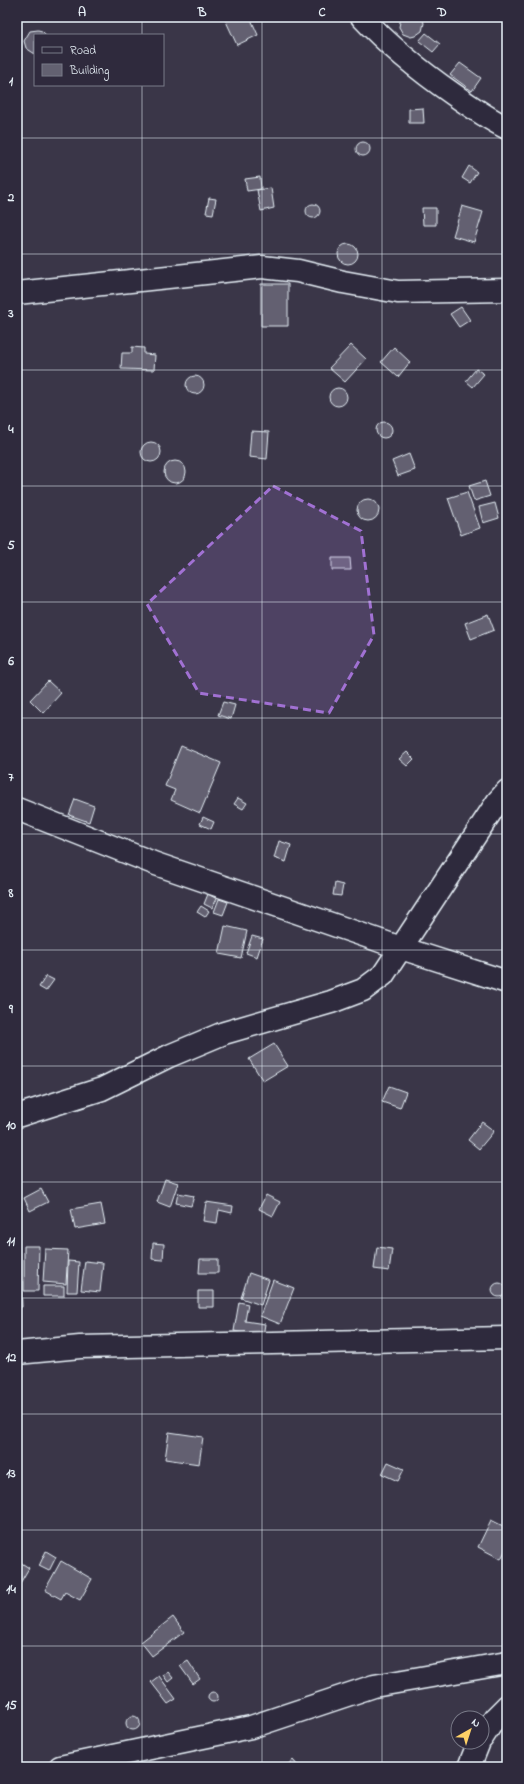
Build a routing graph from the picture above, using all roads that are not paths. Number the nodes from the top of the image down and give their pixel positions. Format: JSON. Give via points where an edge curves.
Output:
{"nodes":[{"id":1,"x":362,"y":17,"type":"edge"},
{"id":2,"x":507,"y":128,"type":"edge"},
{"id":3,"x":507,"y":290,"type":"edge"},
{"id":4,"x":17,"y":294,"type":"edge"},
{"id":5,"x":507,"y":791,"type":"edge"},
{"id":6,"x":17,"y":809,"type":"edge"},
{"id":7,"x":401,"y":948,"type":"junction"},
{"id":8,"x":507,"y":982,"type":"edge"},
{"id":9,"x":17,"y":1116,"type":"edge"},
{"id":10,"x":507,"y":1338,"type":"edge"},
{"id":11,"x":17,"y":1354,"type":"edge"},
{"id":12,"x":507,"y":1663,"type":"edge"},
{"id":13,"x":507,"y":1706,"type":"edge"},
{"id":14,"x":490,"y":1726,"type":"edge"},
{"id":15,"x":476,"y":1750,"type":"edge"},
{"id":16,"x":60,"y":1767,"type":"edge"},
{"id":17,"x":469,"y":1767,"type":"edge"}],
"edges":[{"from":1,"to":2,"type":"street","via":[[418,69],[489,119]]},
{"from":3,"to":4,"type":"street","via":[[398,292],[298,271],[262,267]]},
{"from":5,"to":7,"type":"street"},
{"from":6,"to":7,"type":"street","via":[[156,864]]},
{"from":7,"to":8,"type":"street"},
{"from":7,"to":9,"type":"street","via":[[383,975],[363,990],[224,1034],[169,1056],[102,1089]]},
{"from":10,"to":11,"type":"street","via":[[80,1347]]},
{"from":12,"to":16,"type":"street","via":[[374,1686],[251,1727]]},
{"from":13,"to":14,"type":"street"},
{"from":15,"to":17,"type":"street"}]}
